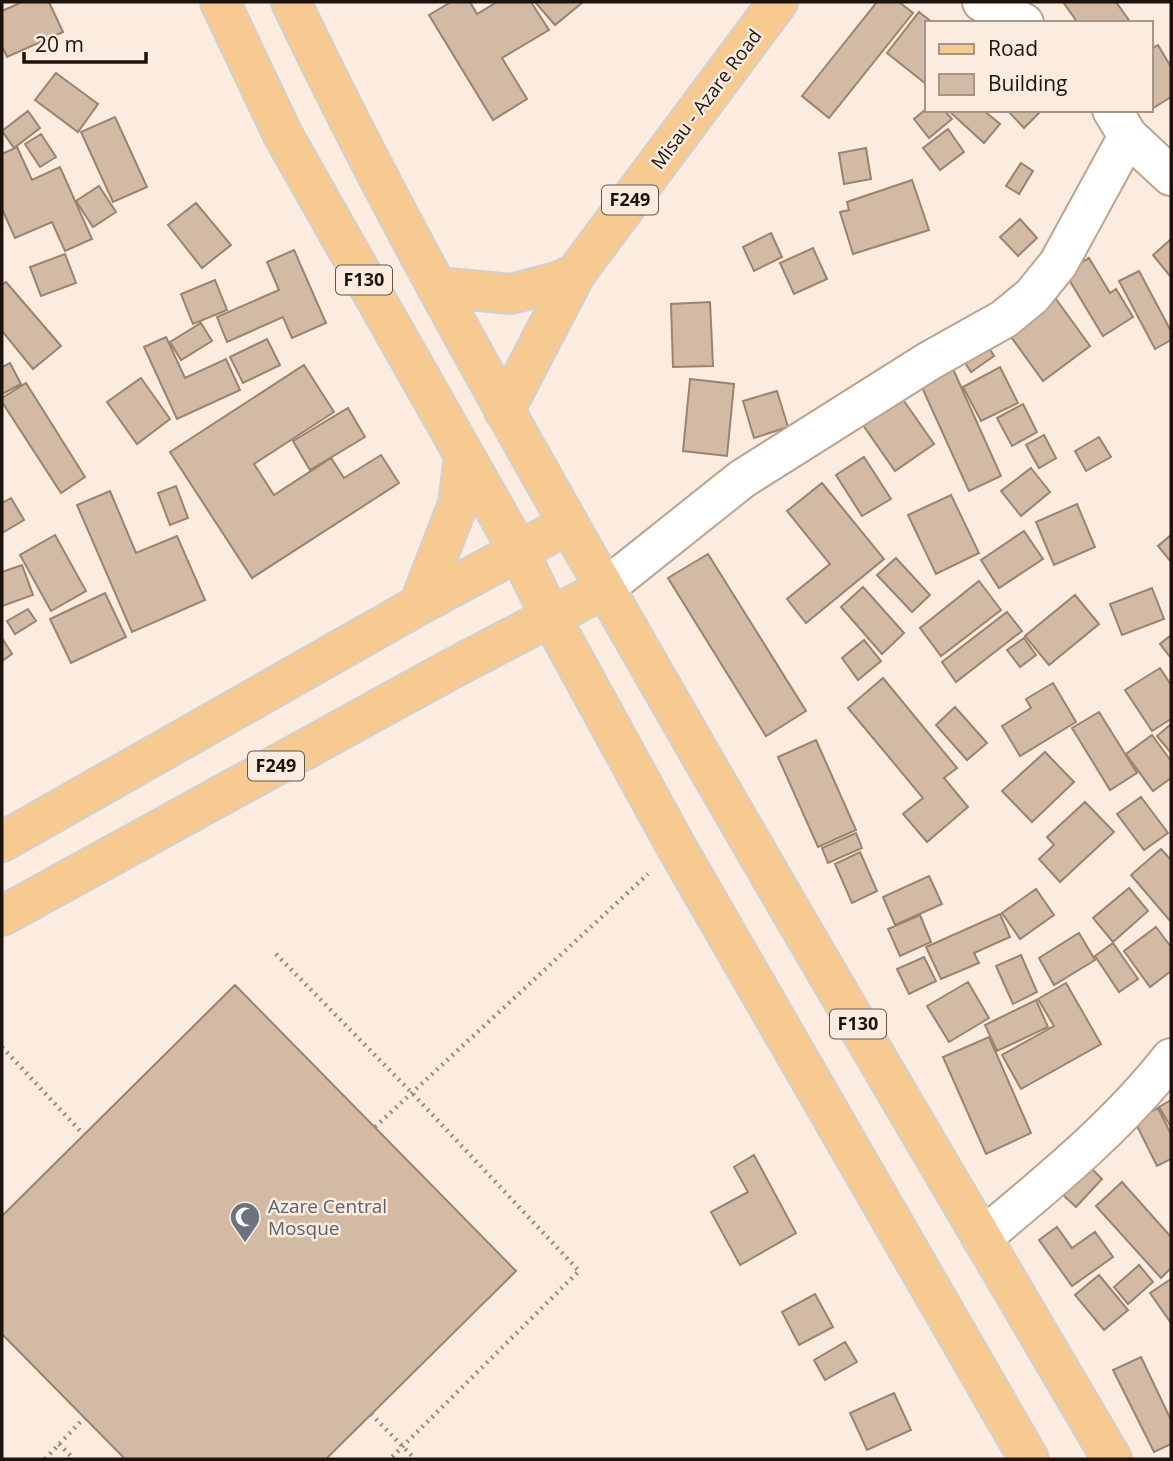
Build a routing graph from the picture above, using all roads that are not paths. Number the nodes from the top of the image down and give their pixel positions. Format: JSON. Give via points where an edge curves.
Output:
{"nodes":[{"id":1,"x":220,"y":2,"type":"edge"},
{"id":2,"x":291,"y":2,"type":"edge"},
{"id":3,"x":778,"y":2,"type":"edge"},
{"id":4,"x":982,"y":2,"type":"edge"},
{"id":5,"x":1020,"y":21,"type":"edge"},
{"id":6,"x":1120,"y":123,"type":"edge"},
{"id":7,"x":1171,"y":176,"type":"edge"},
{"id":8,"x":576,"y":273,"type":"junction"},
{"id":9,"x":438,"y":287,"type":"junction"},
{"id":10,"x":503,"y":411,"type":"junction"},
{"id":11,"x":464,"y":456,"type":"junction"},
{"id":12,"x":569,"y":524,"type":"junction"},
{"id":13,"x":519,"y":552,"type":"junction"},
{"id":14,"x":604,"y":589,"type":"junction"},
{"id":15,"x":419,"y":605,"type":"junction"},
{"id":16,"x":550,"y":616,"type":"junction"},
{"id":17,"x":2,"y":842,"type":"edge"},
{"id":18,"x":2,"y":916,"type":"edge"},
{"id":19,"x":1171,"y":1058,"type":"edge"},
{"id":20,"x":982,"y":1238,"type":"junction"},
{"id":21,"x":1029,"y":1459,"type":"edge"},
{"id":22,"x":1112,"y":1459,"type":"edge"}],
"edges":[{"from":1,"to":11,"type":"main road","number":"F130","via":[[283,135]]},
{"from":2,"to":9,"type":"main road","number":"F130","via":[[341,109]]},
{"from":3,"to":8,"type":"main road","name":"Misau - Azare Road","number":"F249"},
{"from":4,"to":5,"type":"street"},
{"from":6,"to":7,"type":"street"},
{"from":6,"to":14,"type":"street","via":[[1058,264],[1032,296],[1004,319],[742,479]]},
{"from":8,"to":9,"type":"main road","via":[[511,294]]},
{"from":8,"to":10,"type":"main road","name":"Misau - Azare Road","number":"F249"},
{"from":9,"to":10,"type":"main road","number":"F130"},
{"from":10,"to":12,"type":"main road","number":"F130"},
{"from":11,"to":13,"type":"main road","number":"F130"},
{"from":11,"to":15,"type":"main road","via":[[458,504]]},
{"from":12,"to":13,"type":"main road"},
{"from":12,"to":14,"type":"main road","number":"F130"},
{"from":13,"to":15,"type":"main road"},
{"from":13,"to":16,"type":"main road","number":"F130"},
{"from":14,"to":16,"type":"main road","number":"F249"},
{"from":14,"to":20,"type":"main road","number":"F130"},
{"from":15,"to":17,"type":"main road"},
{"from":16,"to":18,"type":"main road","number":"F249"},
{"from":16,"to":21,"type":"main road","number":"F130","via":[[677,848]]},
{"from":19,"to":20,"type":"street","via":[[1103,1135]]},
{"from":20,"to":22,"type":"main road","number":"F130"}]}
